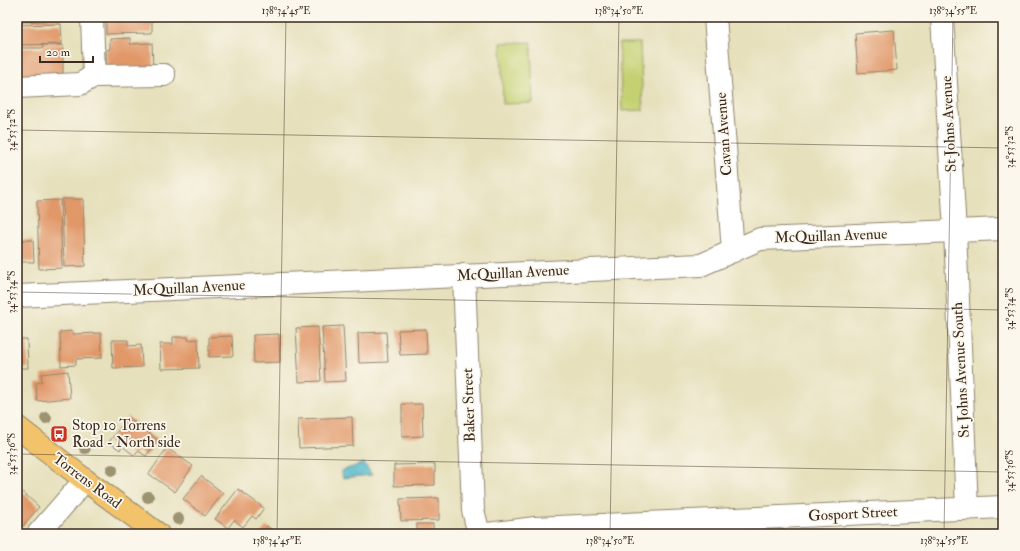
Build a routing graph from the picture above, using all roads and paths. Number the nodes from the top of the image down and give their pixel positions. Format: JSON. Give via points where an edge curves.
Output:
{"nodes":[{"id":1,"x":92,"y":17,"type":"edge"},
{"id":2,"x":715,"y":17,"type":"edge"},
{"id":3,"x":942,"y":17,"type":"edge"},
{"id":4,"x":164,"y":75,"type":"dead end"},
{"id":5,"x":94,"y":76,"type":"junction"},
{"id":6,"x":17,"y":87,"type":"edge"},
{"id":7,"x":1003,"y":229,"type":"edge"},
{"id":8,"x":955,"y":231,"type":"junction"},
{"id":9,"x":733,"y":251,"type":"junction"},
{"id":10,"x":464,"y":276,"type":"junction"},
{"id":11,"x":17,"y":296,"type":"edge"},
{"id":12,"x":17,"y":426,"type":"edge"},
{"id":13,"x":84,"y":480,"type":"junction"},
{"id":14,"x":1003,"y":507,"type":"edge"},
{"id":15,"x":967,"y":509,"type":"junction"},
{"id":16,"x":38,"y":534,"type":"edge"},
{"id":17,"x":158,"y":534,"type":"edge"},
{"id":18,"x":479,"y":534,"type":"edge"},
{"id":19,"x":487,"y":534,"type":"edge"}],
"edges":[{"from":1,"to":5,"type":"street"},
{"from":2,"to":9,"type":"street","name":"Cavan Avenue"},
{"from":3,"to":8,"type":"street","name":"St Johns Avenue"},
{"from":4,"to":5,"type":"street"},
{"from":5,"to":6,"type":"street","via":[[80,84]]},
{"from":7,"to":8,"type":"street","name":"McQuillan Avenue"},
{"from":8,"to":9,"type":"street","name":"McQuillan Avenue","via":[[760,239]]},
{"from":8,"to":15,"type":"street","name":"St Johns Avenue South"},
{"from":9,"to":10,"type":"street","name":"McQuillan Avenue","via":[[701,265]]},
{"from":10,"to":11,"type":"street","name":"McQuillan Avenue"},
{"from":10,"to":18,"type":"street","name":"Baker Street","via":[[472,510]]},
{"from":12,"to":13,"type":"main road","name":"Torrens Road"},
{"from":13,"to":16,"type":"street"},
{"from":13,"to":17,"type":"main road","name":"Torrens Road"},
{"from":14,"to":15,"type":"street","name":"Gosport Street"},
{"from":15,"to":19,"type":"street","name":"Gosport Street","via":[[535,528]]}]}
